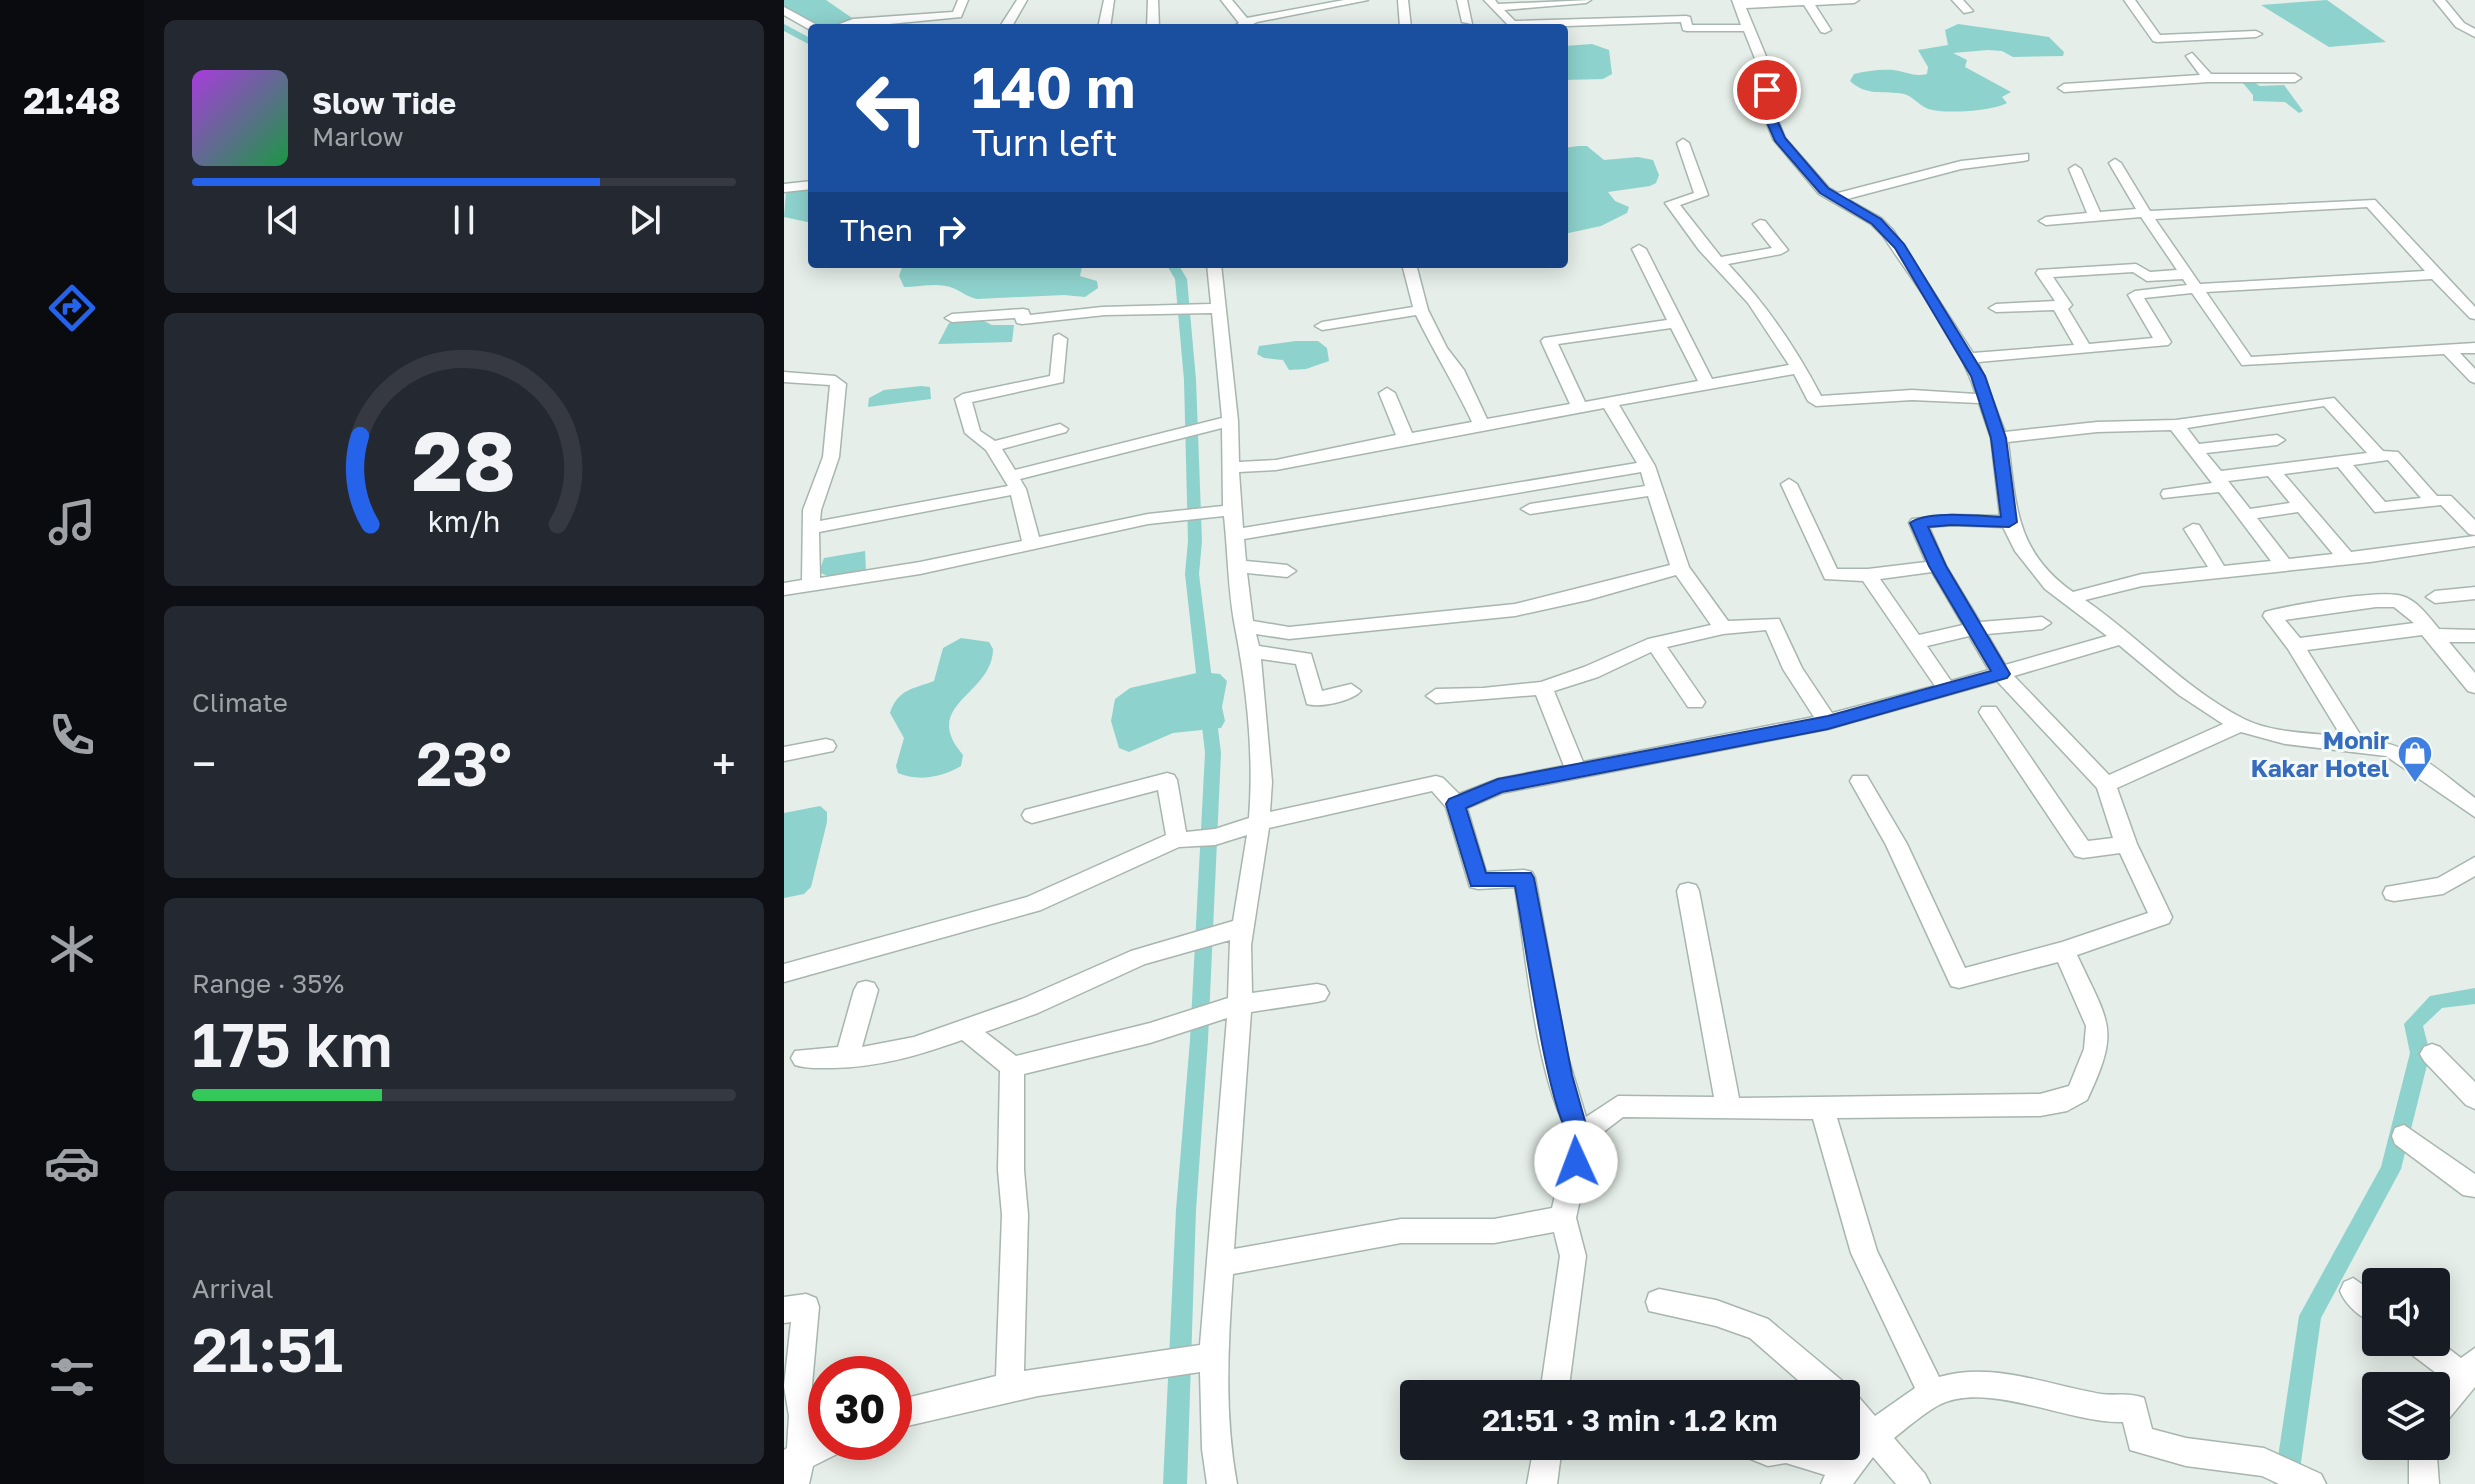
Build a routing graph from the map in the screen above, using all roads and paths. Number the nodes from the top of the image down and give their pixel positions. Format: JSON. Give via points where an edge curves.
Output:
{"nodes":[{"id":1,"x":963,"y":0,"type":"edge"},
{"id":2,"x":1022,"y":0,"type":"edge"},
{"id":3,"x":1109,"y":0,"type":"edge"},
{"id":4,"x":1153,"y":0,"type":"edge"},
{"id":5,"x":1226,"y":0,"type":"edge"},
{"id":6,"x":1363,"y":0,"type":"edge"},
{"id":7,"x":1403,"y":0,"type":"edge"},
{"id":8,"x":1462,"y":0,"type":"edge"},
{"id":9,"x":1586,"y":0,"type":"edge"},
{"id":10,"x":1854,"y":0,"type":"edge"},
{"id":11,"x":1957,"y":0,"type":"edge"},
{"id":12,"x":2129,"y":0,"type":"edge"},
{"id":13,"x":2439,"y":0,"type":"edge"},
{"id":14,"x":1807,"y":1,"type":"edge"},
{"id":15,"x":1738,"y":2,"type":"edge"},
{"id":16,"x":1492,"y":4,"type":"edge"},
{"id":17,"x":784,"y":10,"type":"edge"},
{"id":18,"x":1968,"y":11,"type":"dead end"},
{"id":19,"x":957,"y":15,"type":"junction"},
{"id":20,"x":1278,"y":15,"type":"junction"},
{"id":21,"x":1468,"y":22,"type":"dead end"},
{"id":22,"x":808,"y":24,"type":"edge"},
{"id":23,"x":848,"y":24,"type":"edge"},
{"id":24,"x":954,"y":24,"type":"edge"},
{"id":25,"x":1007,"y":24,"type":"edge"},
{"id":26,"x":1105,"y":24,"type":"edge"},
{"id":27,"x":1153,"y":24,"type":"edge"},
{"id":28,"x":1239,"y":24,"type":"edge"},
{"id":29,"x":1244,"y":24,"type":"edge"},
{"id":30,"x":1284,"y":24,"type":"edge"},
{"id":31,"x":1406,"y":24,"type":"edge"},
{"id":32,"x":1511,"y":24,"type":"edge"},
{"id":33,"x":1528,"y":24,"type":"edge"},
{"id":34,"x":1747,"y":28,"type":"junction"},
{"id":35,"x":1825,"y":30,"type":"dead end"},
{"id":36,"x":2256,"y":34,"type":"dead end"},
{"id":37,"x":2475,"y":34,"type":"edge"},
{"id":38,"x":2192,"y":56,"type":"dead end"},
{"id":39,"x":2227,"y":60,"type":"dead end"},
{"id":40,"x":2239,"y":77,"type":"junction"},
{"id":41,"x":2208,"y":78,"type":"junction"},
{"id":42,"x":2295,"y":78,"type":"dead end"},
{"id":43,"x":2064,"y":88,"type":"dead end"},
{"id":44,"x":1683,"y":143,"type":"dead end"},
{"id":45,"x":2023,"y":157,"type":"dead end"},
{"id":46,"x":2115,"y":163,"type":"dead end"},
{"id":47,"x":2075,"y":169,"type":"dead end"},
{"id":48,"x":808,"y":185,"type":"edge"},
{"id":49,"x":784,"y":188,"type":"edge"},
{"id":50,"x":1835,"y":198,"type":"junction"},
{"id":51,"x":2146,"y":214,"type":"junction"},
{"id":52,"x":2095,"y":216,"type":"junction"},
{"id":53,"x":2046,"y":221,"type":"dead end"},
{"id":54,"x":1760,"y":224,"type":"dead end"},
{"id":55,"x":1639,"y":249,"type":"dead end"},
{"id":56,"x":1718,"y":262,"type":"junction"},
{"id":57,"x":1214,"y":268,"type":"edge"},
{"id":58,"x":1410,"y":268,"type":"edge"},
{"id":59,"x":2187,"y":274,"type":"junction"},
{"id":60,"x":2436,"y":275,"type":"junction"},
{"id":61,"x":2197,"y":288,"type":"junction"},
{"id":62,"x":2059,"y":305,"type":"junction"},
{"id":63,"x":1213,"y":308,"type":"junction"},
{"id":64,"x":1996,"y":308,"type":"dead end"},
{"id":65,"x":1421,"y":310,"type":"junction"},
{"id":66,"x":2475,"y":315,"type":"edge"},
{"id":67,"x":952,"y":318,"type":"dead end"},
{"id":68,"x":1676,"y":323,"type":"junction"},
{"id":69,"x":1322,"y":326,"type":"dead end"},
{"id":70,"x":1059,"y":339,"type":"dead end"},
{"id":71,"x":2083,"y":347,"type":"junction"},
{"id":72,"x":2475,"y":348,"type":"edge"},
{"id":73,"x":2448,"y":350,"type":"junction"},
{"id":74,"x":1968,"y":358,"type":"junction"},
{"id":75,"x":1799,"y":368,"type":"junction"},
{"id":76,"x":784,"y":377,"type":"edge"},
{"id":77,"x":2475,"y":378,"type":"edge"},
{"id":78,"x":1708,"y":386,"type":"junction"},
{"id":79,"x":1387,"y":393,"type":"dead end"},
{"id":80,"x":1986,"y":399,"type":"junction"},
{"id":81,"x":1610,"y":404,"type":"junction"},
{"id":82,"x":1580,"y":409,"type":"junction"},
{"id":83,"x":1224,"y":423,"type":"junction"},
{"id":84,"x":1482,"y":425,"type":"junction"},
{"id":85,"x":2176,"y":425,"type":"junction"},
{"id":86,"x":1060,"y":429,"type":"dead end"},
{"id":87,"x":1999,"y":438,"type":"junction"},
{"id":88,"x":1406,"y":439,"type":"junction"},
{"id":89,"x":2277,"y":440,"type":"dead end"},
{"id":90,"x":992,"y":447,"type":"junction"},
{"id":91,"x":2195,"y":449,"type":"junction"},
{"id":92,"x":2379,"y":457,"type":"junction"},
{"id":93,"x":2342,"y":462,"type":"junction"},
{"id":94,"x":1647,"y":466,"type":"junction"},
{"id":95,"x":1231,"y":467,"type":"junction"},
{"id":96,"x":2272,"y":471,"type":"junction"},
{"id":97,"x":1014,"y":482,"type":"junction"},
{"id":98,"x":2220,"y":482,"type":"junction"},
{"id":99,"x":1789,"y":484,"type":"dead end"},
{"id":100,"x":1655,"y":490,"type":"junction"},
{"id":101,"x":2169,"y":494,"type":"dead end"},
{"id":102,"x":2433,"y":501,"type":"junction"},
{"id":103,"x":2299,"y":507,"type":"junction"},
{"id":104,"x":1530,"y":509,"type":"dead end"},
{"id":105,"x":1223,"y":511,"type":"junction"},
{"id":106,"x":2244,"y":515,"type":"junction"},
{"id":107,"x":2009,"y":522,"type":"junction"},
{"id":108,"x":811,"y":528,"type":"junction"},
{"id":109,"x":2193,"y":529,"type":"dead end"},
{"id":110,"x":2475,"y":530,"type":"edge"},
{"id":111,"x":1235,"y":535,"type":"junction"},
{"id":112,"x":2475,"y":541,"type":"edge"},
{"id":113,"x":1032,"y":544,"type":"junction"},
{"id":114,"x":2346,"y":558,"type":"junction"},
{"id":115,"x":2284,"y":565,"type":"junction"},
{"id":116,"x":1237,"y":566,"type":"junction"},
{"id":117,"x":1937,"y":566,"type":"junction"},
{"id":118,"x":1680,"y":568,"type":"junction"},
{"id":119,"x":1287,"y":571,"type":"dead end"},
{"id":120,"x":2220,"y":573,"type":"junction"},
{"id":121,"x":1868,"y":575,"type":"junction"},
{"id":122,"x":811,"y":584,"type":"junction"},
{"id":123,"x":784,"y":589,"type":"edge"},
{"id":124,"x":2475,"y":593,"type":"edge"},
{"id":125,"x":2435,"y":597,"type":"dead end"},
{"id":126,"x":2071,"y":598,"type":"junction"},
{"id":127,"x":2042,"y":623,"type":"dead end"},
{"id":128,"x":1244,"y":626,"type":"junction"},
{"id":129,"x":1723,"y":628,"type":"junction"},
{"id":130,"x":1974,"y":629,"type":"junction"},
{"id":131,"x":2428,"y":631,"type":"junction"},
{"id":132,"x":2475,"y":636,"type":"edge"},
{"id":133,"x":2121,"y":638,"type":"junction"},
{"id":134,"x":1915,"y":642,"type":"junction"},
{"id":135,"x":1655,"y":643,"type":"junction"},
{"id":136,"x":2295,"y":645,"type":"junction"},
{"id":137,"x":1251,"y":651,"type":"junction"},
{"id":138,"x":2001,"y":674,"type":"junction"},
{"id":139,"x":2475,"y":686,"type":"edge"},
{"id":140,"x":1543,"y":688,"type":"junction"},
{"id":141,"x":1946,"y":688,"type":"junction"},
{"id":142,"x":1351,"y":691,"type":"dead end"},
{"id":143,"x":1436,"y":696,"type":"dead end"},
{"id":144,"x":1695,"y":702,"type":"dead end"},
{"id":145,"x":1989,"y":712,"type":"dead end"},
{"id":146,"x":1828,"y":722,"type":"junction"},
{"id":147,"x":2239,"y":725,"type":"junction"},
{"id":148,"x":2356,"y":744,"type":"junction"},
{"id":149,"x":826,"y":746,"type":"dead end"},
{"id":150,"x":784,"y":754,"type":"edge"},
{"id":151,"x":1576,"y":771,"type":"junction"},
{"id":152,"x":1860,"y":781,"type":"dead end"},
{"id":153,"x":2106,"y":785,"type":"junction"},
{"id":154,"x":1456,"y":804,"type":"junction"},
{"id":155,"x":2475,"y":809,"type":"edge"},
{"id":156,"x":1032,"y":815,"type":"dead end"},
{"id":157,"x":1259,"y":825,"type":"junction"},
{"id":158,"x":1183,"y":840,"type":"junction"},
{"id":159,"x":2126,"y":844,"type":"junction"},
{"id":160,"x":2475,"y":865,"type":"edge"},
{"id":161,"x":1688,"y":891,"type":"dead end"},
{"id":162,"x":2394,"y":893,"type":"dead end"},
{"id":163,"x":1244,"y":927,"type":"junction"},
{"id":164,"x":2064,"y":951,"type":"junction"},
{"id":165,"x":784,"y":973,"type":"edge"},
{"id":166,"x":866,"y":990,"type":"dead end"},
{"id":167,"x":1317,"y":993,"type":"dead end"},
{"id":168,"x":1233,"y":1007,"type":"junction"},
{"id":169,"x":966,"y":1030,"type":"junction"},
{"id":170,"x":2432,"y":1054,"type":"dead end"},
{"id":171,"x":803,"y":1058,"type":"dead end"},
{"id":172,"x":847,"y":1059,"type":"junction"},
{"id":173,"x":1012,"y":1067,"type":"junction"},
{"id":174,"x":2475,"y":1098,"type":"edge"},
{"id":175,"x":1728,"y":1107,"type":"junction"},
{"id":176,"x":1822,"y":1109,"type":"junction"},
{"id":177,"x":1582,"y":1134,"type":"junction"},
{"id":178,"x":2404,"y":1136,"type":"dead end"},
{"id":179,"x":2472,"y":1187,"type":"dead end"},
{"id":180,"x":1563,"y":1218,"type":"junction"},
{"id":181,"x":1218,"y":1264,"type":"junction"},
{"id":182,"x":2353,"y":1291,"type":"dead end"},
{"id":183,"x":2362,"y":1299,"type":"edge"},
{"id":184,"x":1659,"y":1302,"type":"dead end"},
{"id":185,"x":784,"y":1310,"type":"edge"},
{"id":186,"x":2444,"y":1356,"type":"edge"},
{"id":187,"x":1213,"y":1357,"type":"junction"},
{"id":188,"x":2470,"y":1369,"type":"edge"},
{"id":189,"x":1556,"y":1380,"type":"edge"},
{"id":190,"x":1818,"y":1380,"type":"edge"},
{"id":191,"x":1010,"y":1388,"type":"junction"},
{"id":192,"x":1932,"y":1393,"type":"junction"},
{"id":193,"x":2450,"y":1394,"type":"edge"},
{"id":194,"x":912,"y":1411,"type":"edge"},
{"id":195,"x":1860,"y":1420,"type":"edge"},
{"id":196,"x":1873,"y":1435,"type":"junction"},
{"id":197,"x":793,"y":1460,"type":"edge"},
{"id":198,"x":1809,"y":1460,"type":"edge"},
{"id":199,"x":2423,"y":1460,"type":"edge"},
{"id":200,"x":2266,"y":1473,"type":"edge"},
{"id":201,"x":1841,"y":1475,"type":"edge"},
{"id":202,"x":794,"y":1484,"type":"edge"},
{"id":203,"x":1222,"y":1484,"type":"edge"},
{"id":204,"x":1915,"y":1484,"type":"edge"},
{"id":205,"x":2311,"y":1484,"type":"edge"},
{"id":206,"x":2424,"y":1484,"type":"edge"}],
"edges":[{"from":1,"to":19,"type":"street"},
{"from":2,"to":25,"type":"street"},
{"from":3,"to":26,"type":"street"},
{"from":4,"to":27,"type":"street"},
{"from":5,"to":28,"type":"street"},
{"from":6,"to":20,"type":"street"},
{"from":7,"to":31,"type":"street"},
{"from":8,"to":21,"type":"street"},
{"from":9,"to":16,"type":"street"},
{"from":10,"to":14,"type":"street"},
{"from":11,"to":18,"type":"street"},
{"from":12,"to":36,"type":"street","via":[[2157,39]]},
{"from":13,"to":37,"type":"street"},
{"from":14,"to":15,"type":"street"},
{"from":14,"to":35,"type":"street"},
{"from":15,"to":34,"type":"street"},
{"from":16,"to":32,"type":"street"},
{"from":17,"to":22,"type":"street"},
{"from":19,"to":23,"type":"street"},
{"from":19,"to":24,"type":"street"},
{"from":20,"to":29,"type":"street"},
{"from":20,"to":30,"type":"street"},
{"from":33,"to":34,"type":"street","via":[[1686,19],[1687,28]]},
{"from":34,"to":50,"type":"street","via":[[1764,66],[1774,130]]},
{"from":38,"to":41,"type":"street"},
{"from":39,"to":40,"type":"street"},
{"from":40,"to":41,"type":"street"},
{"from":40,"to":42,"type":"street"},
{"from":41,"to":43,"type":"street"},
{"from":44,"to":56,"type":"street","via":[[1701,195],[1672,203]]},
{"from":45,"to":50,"type":"street","via":[[1961,165]]},
{"from":46,"to":51,"type":"street"},
{"from":47,"to":52,"type":"street"},
{"from":48,"to":49,"type":"street"},
{"from":50,"to":74,"type":"street","via":[[1876,221],[1900,246]]},
{"from":51,"to":52,"type":"street"},
{"from":51,"to":59,"type":"street"},
{"from":51,"to":60,"type":"street","via":[[2370,203]]},
{"from":52,"to":53,"type":"street"},
{"from":54,"to":56,"type":"street","via":[[1781,250]]},
{"from":55,"to":68,"type":"street"},
{"from":56,"to":75,"type":"street","via":[[1754,300]]},
{"from":57,"to":63,"type":"street"},
{"from":58,"to":65,"type":"street"},
{"from":59,"to":61,"type":"street"},
{"from":59,"to":62,"type":"street","via":[[2147,277],[2136,268],[2043,273],[2065,305]]},
{"from":60,"to":61,"type":"street"},
{"from":60,"to":66,"type":"street"},
{"from":61,"to":71,"type":"street","via":[[2135,295],[2163,342]]},
{"from":61,"to":73,"type":"street","via":[[2247,362]]},
{"from":62,"to":64,"type":"street"},
{"from":62,"to":71,"type":"street"},
{"from":63,"to":67,"type":"street","via":[[1022,320],[1023,313]]},
{"from":63,"to":83,"type":"street"},
{"from":65,"to":69,"type":"street"},
{"from":65,"to":84,"type":"street"},
{"from":68,"to":78,"type":"street"},
{"from":68,"to":82,"type":"street","via":[[1549,341]]},
{"from":70,"to":90,"type":"street","via":[[1058,379],[963,399],[973,433]]},
{"from":71,"to":74,"type":"street"},
{"from":72,"to":73,"type":"street"},
{"from":73,"to":77,"type":"street"},
{"from":74,"to":80,"type":"street"},
{"from":75,"to":78,"type":"street"},
{"from":75,"to":80,"type":"street","via":[[1816,401],[1912,395]]},
{"from":76,"to":108,"type":"street","via":[[838,384],[831,457],[817,491]]},
{"from":78,"to":81,"type":"street"},
{"from":79,"to":88,"type":"street"},
{"from":80,"to":87,"type":"street"},
{"from":81,"to":82,"type":"street"},
{"from":81,"to":94,"type":"street"},
{"from":82,"to":84,"type":"street"},
{"from":83,"to":95,"type":"street"},
{"from":83,"to":97,"type":"street"},
{"from":84,"to":88,"type":"street"},
{"from":85,"to":87,"type":"street"},
{"from":85,"to":91,"type":"street"},
{"from":85,"to":92,"type":"street","via":[[2328,401]]},
{"from":86,"to":90,"type":"street"},
{"from":87,"to":107,"type":"street"},
{"from":88,"to":95,"type":"street","via":[[1276,465]]},
{"from":89,"to":91,"type":"street"},
{"from":90,"to":97,"type":"street"},
{"from":91,"to":98,"type":"street"},
{"from":92,"to":93,"type":"street"},
{"from":92,"to":102,"type":"street","via":[[2392,455]]},
{"from":93,"to":96,"type":"street"},
{"from":93,"to":102,"type":"street","via":[[2381,508]]},
{"from":94,"to":100,"type":"street"},
{"from":94,"to":111,"type":"street"},
{"from":95,"to":105,"type":"street"},
{"from":96,"to":98,"type":"street"},
{"from":96,"to":103,"type":"street"},
{"from":97,"to":108,"type":"street"},
{"from":97,"to":113,"type":"street"},
{"from":98,"to":101,"type":"street"},
{"from":98,"to":106,"type":"street"},
{"from":99,"to":121,"type":"street","via":[[1831,575]]},
{"from":100,"to":104,"type":"street"},
{"from":100,"to":118,"type":"street"},
{"from":102,"to":110,"type":"street","via":[[2445,500]]},
{"from":103,"to":106,"type":"street"},
{"from":103,"to":114,"type":"street"},
{"from":105,"to":111,"type":"street"},
{"from":105,"to":113,"type":"street"},
{"from":106,"to":115,"type":"street"},
{"from":107,"to":117,"type":"street","via":[[1918,523]]},
{"from":107,"to":126,"type":"street","via":[[2035,569]]},
{"from":108,"to":122,"type":"street"},
{"from":109,"to":120,"type":"street"},
{"from":111,"to":116,"type":"street"},
{"from":112,"to":114,"type":"street"},
{"from":113,"to":122,"type":"street"},
{"from":114,"to":115,"type":"street"},
{"from":115,"to":120,"type":"street"},
{"from":116,"to":119,"type":"street"},
{"from":116,"to":128,"type":"street"},
{"from":117,"to":121,"type":"street"},
{"from":117,"to":130,"type":"street"},
{"from":118,"to":128,"type":"street","via":[[1515,610],[1289,633]]},
{"from":118,"to":129,"type":"street"},
{"from":120,"to":126,"type":"street","via":[[2142,580]]},
{"from":121,"to":134,"type":"street"},
{"from":122,"to":123,"type":"street"},
{"from":124,"to":125,"type":"street"},
{"from":126,"to":133,"type":"street"},
{"from":127,"to":130,"type":"street"},
{"from":128,"to":137,"type":"street"},
{"from":129,"to":135,"type":"street"},
{"from":129,"to":146,"type":"street","via":[[1772,623],[1793,669]]},
{"from":130,"to":134,"type":"street"},
{"from":130,"to":138,"type":"street"},
{"from":131,"to":132,"type":"street"},
{"from":131,"to":136,"type":"street"},
{"from":131,"to":136,"type":"street","via":[[2414,611],[2398,601],[2272,616]]},
{"from":131,"to":139,"type":"street"},
{"from":133,"to":138,"type":"street"},
{"from":133,"to":147,"type":"street"},
{"from":134,"to":141,"type":"street"},
{"from":135,"to":140,"type":"street"},
{"from":135,"to":144,"type":"street"},
{"from":136,"to":148,"type":"street"},
{"from":137,"to":142,"type":"street","via":[[1304,659],[1314,699]]},
{"from":137,"to":157,"type":"street","via":[[1262,782]]},
{"from":138,"to":141,"type":"street"},
{"from":138,"to":153,"type":"street"},
{"from":140,"to":143,"type":"street"},
{"from":140,"to":151,"type":"street"},
{"from":141,"to":146,"type":"street"},
{"from":145,"to":159,"type":"street","via":[[2083,850]]},
{"from":146,"to":151,"type":"street"},
{"from":147,"to":148,"type":"street","via":[[2285,737]]},
{"from":147,"to":153,"type":"street"},
{"from":148,"to":155,"type":"street","via":[[2406,757]]},
{"from":149,"to":150,"type":"street"},
{"from":151,"to":154,"type":"street","via":[[1498,786]]},
{"from":152,"to":164,"type":"street","via":[[1896,844],[1959,979]]},
{"from":153,"to":159,"type":"street"},
{"from":154,"to":157,"type":"street","via":[[1436,783]]},
{"from":154,"to":177,"type":"street","via":[[1478,881],[1524,878],[1561,1075]]},
{"from":156,"to":158,"type":"street","via":[[1167,780]]},
{"from":157,"to":158,"type":"street","via":[[1230,836]]},
{"from":157,"to":163,"type":"street"},
{"from":158,"to":165,"type":"street","via":[[1033,904]]},
{"from":159,"to":164,"type":"street","via":[[2161,917]]},
{"from":160,"to":162,"type":"street","via":[[2443,886]]},
{"from":161,"to":175,"type":"street"},
{"from":163,"to":168,"type":"street"},
{"from":163,"to":169,"type":"street","via":[[1139,957]]},
{"from":164,"to":176,"type":"street","via":[[2098,1026],[2096,1049],[2078,1093],[2040,1105]]},
{"from":166,"to":172,"type":"street"},
{"from":167,"to":168,"type":"street"},
{"from":168,"to":173,"type":"street"},
{"from":168,"to":181,"type":"street"},
{"from":169,"to":172,"type":"street"},
{"from":169,"to":173,"type":"street"},
{"from":170,"to":174,"type":"street"},
{"from":171,"to":172,"type":"street"},
{"from":173,"to":191,"type":"street"},
{"from":175,"to":176,"type":"street"},
{"from":175,"to":177,"type":"street","via":[[1618,1107]]},
{"from":176,"to":192,"type":"street","via":[[1864,1253]]},
{"from":177,"to":180,"type":"street"},
{"from":178,"to":179,"type":"street"},
{"from":180,"to":181,"type":"street","via":[[1494,1231],[1401,1231]]},
{"from":180,"to":189,"type":"street","via":[[1573,1256]]},
{"from":181,"to":187,"type":"street"},
{"from":182,"to":183,"type":"street"},
{"from":184,"to":190,"type":"street","via":[[1758,1328]]},
{"from":185,"to":197,"type":"street","via":[[806,1307],[797,1396],[802,1405]]},
{"from":186,"to":188,"type":"street"},
{"from":187,"to":191,"type":"street","via":[[1145,1363]]},
{"from":187,"to":203,"type":"street"},
{"from":188,"to":193,"type":"street"},
{"from":191,"to":194,"type":"street"},
{"from":192,"to":196,"type":"street"},
{"from":192,"to":200,"type":"street","via":[[1996,1387],[2099,1408],[2134,1408],[2140,1440]]},
{"from":195,"to":196,"type":"street"},
{"from":196,"to":201,"type":"street"},
{"from":196,"to":204,"type":"street"},
{"from":197,"to":202,"type":"street"},
{"from":198,"to":201,"type":"street"},
{"from":199,"to":206,"type":"street"},
{"from":200,"to":205,"type":"street"}]}
